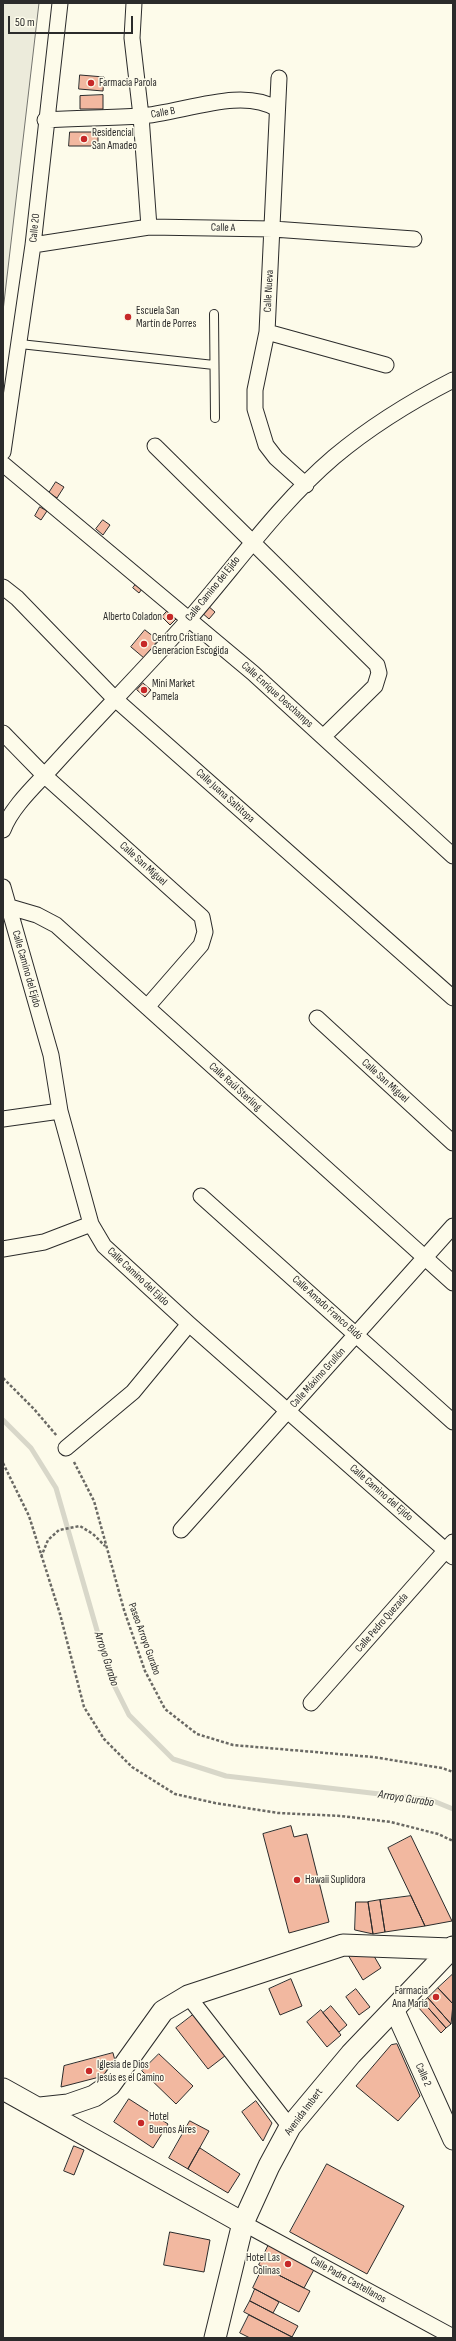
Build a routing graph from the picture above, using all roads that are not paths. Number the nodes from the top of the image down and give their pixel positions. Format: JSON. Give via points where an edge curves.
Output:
{"nodes":[{"id":1,"x":60,"y":3,"type":"edge"},
{"id":2,"x":134,"y":3,"type":"edge"},
{"id":3,"x":279,"y":78,"type":"dead end"},
{"id":4,"x":278,"y":109,"type":"junction"},
{"id":5,"x":141,"y":116,"type":"junction"},
{"id":6,"x":45,"y":120,"type":"junction"},
{"id":7,"x":149,"y":228,"type":"junction"},
{"id":8,"x":273,"y":229,"type":"junction"},
{"id":9,"x":414,"y":239,"type":"dead end"},
{"id":10,"x":33,"y":245,"type":"junction"},
{"id":11,"x":214,"y":314,"type":"dead end"},
{"id":12,"x":267,"y":332,"type":"junction"},
{"id":13,"x":20,"y":344,"type":"junction"},
{"id":14,"x":214,"y":364,"type":"junction"},
{"id":15,"x":386,"y":365,"type":"dead end"},
{"id":16,"x":453,"y":380,"type":"edge"},
{"id":17,"x":215,"y":418,"type":"dead end"},
{"id":18,"x":155,"y":446,"type":"dead end"},
{"id":19,"x":3,"y":452,"type":"edge"},
{"id":20,"x":3,"y":464,"type":"edge"},
{"id":21,"x":306,"y":485,"type":"junction"},
{"id":22,"x":252,"y":541,"type":"junction"},
{"id":23,"x":3,"y":587,"type":"edge"},
{"id":24,"x":190,"y":618,"type":"junction"},
{"id":25,"x":114,"y":698,"type":"junction"},
{"id":26,"x":3,"y":733,"type":"edge"},
{"id":27,"x":324,"y":736,"type":"junction"},
{"id":28,"x":45,"y":776,"type":"junction"},
{"id":29,"x":3,"y":830,"type":"edge"},
{"id":30,"x":453,"y":856,"type":"edge"},
{"id":31,"x":3,"y":887,"type":"edge"},
{"id":32,"x":5,"y":905,"type":"edge"},
{"id":33,"x":453,"y":998,"type":"edge"},
{"id":34,"x":146,"y":1006,"type":"junction"},
{"id":35,"x":317,"y":1018,"type":"dead end"},
{"id":36,"x":60,"y":1111,"type":"junction"},
{"id":37,"x":3,"y":1119,"type":"edge"},
{"id":38,"x":453,"y":1143,"type":"edge"},
{"id":39,"x":201,"y":1196,"type":"dead end"},
{"id":40,"x":91,"y":1224,"type":"junction"},
{"id":41,"x":453,"y":1226,"type":"edge"},
{"id":42,"x":3,"y":1249,"type":"edge"},
{"id":43,"x":424,"y":1257,"type":"junction"},
{"id":44,"x":453,"y":1283,"type":"edge"},
{"id":45,"x":189,"y":1324,"type":"junction"},
{"id":46,"x":357,"y":1335,"type":"junction"},
{"id":47,"x":288,"y":1411,"type":"junction"},
{"id":48,"x":453,"y":1422,"type":"edge"},
{"id":49,"x":66,"y":1448,"type":"road end"},
{"id":50,"x":181,"y":1530,"type":"dead end"},
{"id":51,"x":451,"y":1550,"type":"edge"},
{"id":52,"x":311,"y":1703,"type":"dead end"},
{"id":53,"x":452,"y":1948,"type":"edge"},
{"id":54,"x":188,"y":1996,"type":"junction"},
{"id":55,"x":394,"y":2010,"type":"junction"},
{"id":56,"x":3,"y":2089,"type":"edge"},
{"id":57,"x":40,"y":2108,"type":"junction"},
{"id":58,"x":290,"y":2127,"type":"junction"},
{"id":59,"x":453,"y":2140,"type":"edge"},
{"id":60,"x":243,"y":2223,"type":"junction"},
{"id":61,"x":218,"y":2336,"type":"edge"},
{"id":62,"x":453,"y":2338,"type":"edge"}],
"edges":[{"from":1,"to":6,"type":"street","name":"Calle 20"},
{"from":2,"to":5,"type":"street","via":[[132,38]]},
{"from":3,"to":4,"type":"street","name":"Calle Nueva"},
{"from":4,"to":5,"type":"street","name":"Calle B","via":[[268,103],[230,101]]},
{"from":4,"to":8,"type":"street","name":"Calle Nueva"},
{"from":5,"to":6,"type":"street","name":"Calle B"},
{"from":5,"to":7,"type":"street"},
{"from":6,"to":10,"type":"street","name":"Calle 20"},
{"from":7,"to":8,"type":"street","name":"Calle A"},
{"from":7,"to":10,"type":"street","name":"Calle A"},
{"from":8,"to":9,"type":"street","name":"Calle A"},
{"from":8,"to":12,"type":"street","name":"Calle Nueva"},
{"from":10,"to":13,"type":"street","name":"Calle 20"},
{"from":11,"to":14,"type":"lane"},
{"from":12,"to":15,"type":"street"},
{"from":12,"to":21,"type":"street","name":"Calle Nueva","via":[[255,390],[255,409],[266,445],[276,458]]},
{"from":13,"to":14,"type":"lane"},
{"from":13,"to":19,"type":"street","name":"Calle 20"},
{"from":14,"to":17,"type":"lane"},
{"from":16,"to":21,"type":"street","name":"Calle Camino del Ejido","via":[[376,423],[333,458]]},
{"from":18,"to":22,"type":"street"},
{"from":20,"to":24,"type":"street","name":"Calle Enrique Deschamps"},
{"from":21,"to":22,"type":"street","name":"Calle Camino del Ejido"},
{"from":22,"to":24,"type":"street","name":"Calle Camino del Ejido"},
{"from":22,"to":27,"type":"street","via":[[377,665],[379,673],[375,686]]},
{"from":23,"to":25,"type":"street","name":"Calle Juana Saltitopa","via":[[17,598]]},
{"from":24,"to":25,"type":"street","name":"Calle Camino del Ejido"},
{"from":24,"to":27,"type":"street","name":"Calle Enrique Deschamps"},
{"from":25,"to":28,"type":"street","name":"Calle Camino del Ejido"},
{"from":25,"to":33,"type":"street","name":"Calle Juana Saltitopa"},
{"from":26,"to":28,"type":"street","name":"Calle San Miguel"},
{"from":27,"to":30,"type":"street","name":"Calle Enrique Deschamps"},
{"from":28,"to":29,"type":"street","name":"Calle Camino del Ejido","via":[[13,812]]},
{"from":28,"to":34,"type":"street","name":"Calle San Miguel","via":[[202,917],[205,932],[201,945]]},
{"from":31,"to":32,"type":"street","name":"Calle Camino del Ejido"},
{"from":32,"to":34,"type":"street","name":"Calle Raúl Sterling","via":[[37,915],[56,925]]},
{"from":32,"to":36,"type":"street","name":"Calle Camino del Ejido","via":[[51,1055]]},
{"from":34,"to":43,"type":"street","name":"Calle Raúl Sterling"},
{"from":35,"to":38,"type":"street","name":"Calle San Miguel"},
{"from":36,"to":37,"type":"street"},
{"from":36,"to":40,"type":"street","name":"Calle Camino del Ejido"},
{"from":39,"to":46,"type":"street","name":"Calle Amado Franco Bidó"},
{"from":40,"to":42,"type":"street","via":[[44,1242]]},
{"from":40,"to":45,"type":"street","name":"Calle Camino del Ejido","via":[[104,1246]]},
{"from":41,"to":43,"type":"street","name":"Calle Máximo Grullón"},
{"from":43,"to":44,"type":"street","name":"Calle Raúl Sterling"},
{"from":43,"to":46,"type":"street","name":"Calle Máximo Grullón"},
{"from":45,"to":47,"type":"street","name":"Calle Camino del Ejido"},
{"from":45,"to":49,"type":"street","via":[[133,1392]]},
{"from":46,"to":47,"type":"street","name":"Calle Máximo Grullón"},
{"from":46,"to":48,"type":"street","name":"Calle Amado Franco Bidó"},
{"from":47,"to":50,"type":"street","name":"Calle Máximo Grullón"},
{"from":47,"to":51,"type":"street","name":"Calle Camino del Ejido"},
{"from":51,"to":52,"type":"street","name":"Calle Pedro Quezada"},
{"from":53,"to":54,"type":"main road","via":[[342,1945]]},
{"from":53,"to":55,"type":"main road","name":"Avenida Imbert"},
{"from":54,"to":57,"type":"main road","via":[[163,2011],[110,2085],[94,2096],[68,2105]]},
{"from":54,"to":58,"type":"street"},
{"from":55,"to":58,"type":"main road","name":"Avenida Imbert","via":[[351,2054]]},
{"from":55,"to":59,"type":"street","name":"Calle 2"},
{"from":56,"to":57,"type":"main road"},
{"from":57,"to":60,"type":"main road"},
{"from":58,"to":60,"type":"main road","name":"Avenida Imbert"},
{"from":60,"to":61,"type":"main road","name":"Avenida Imbert"},
{"from":60,"to":62,"type":"street","name":"Calle Padre Castellanos"}]}
